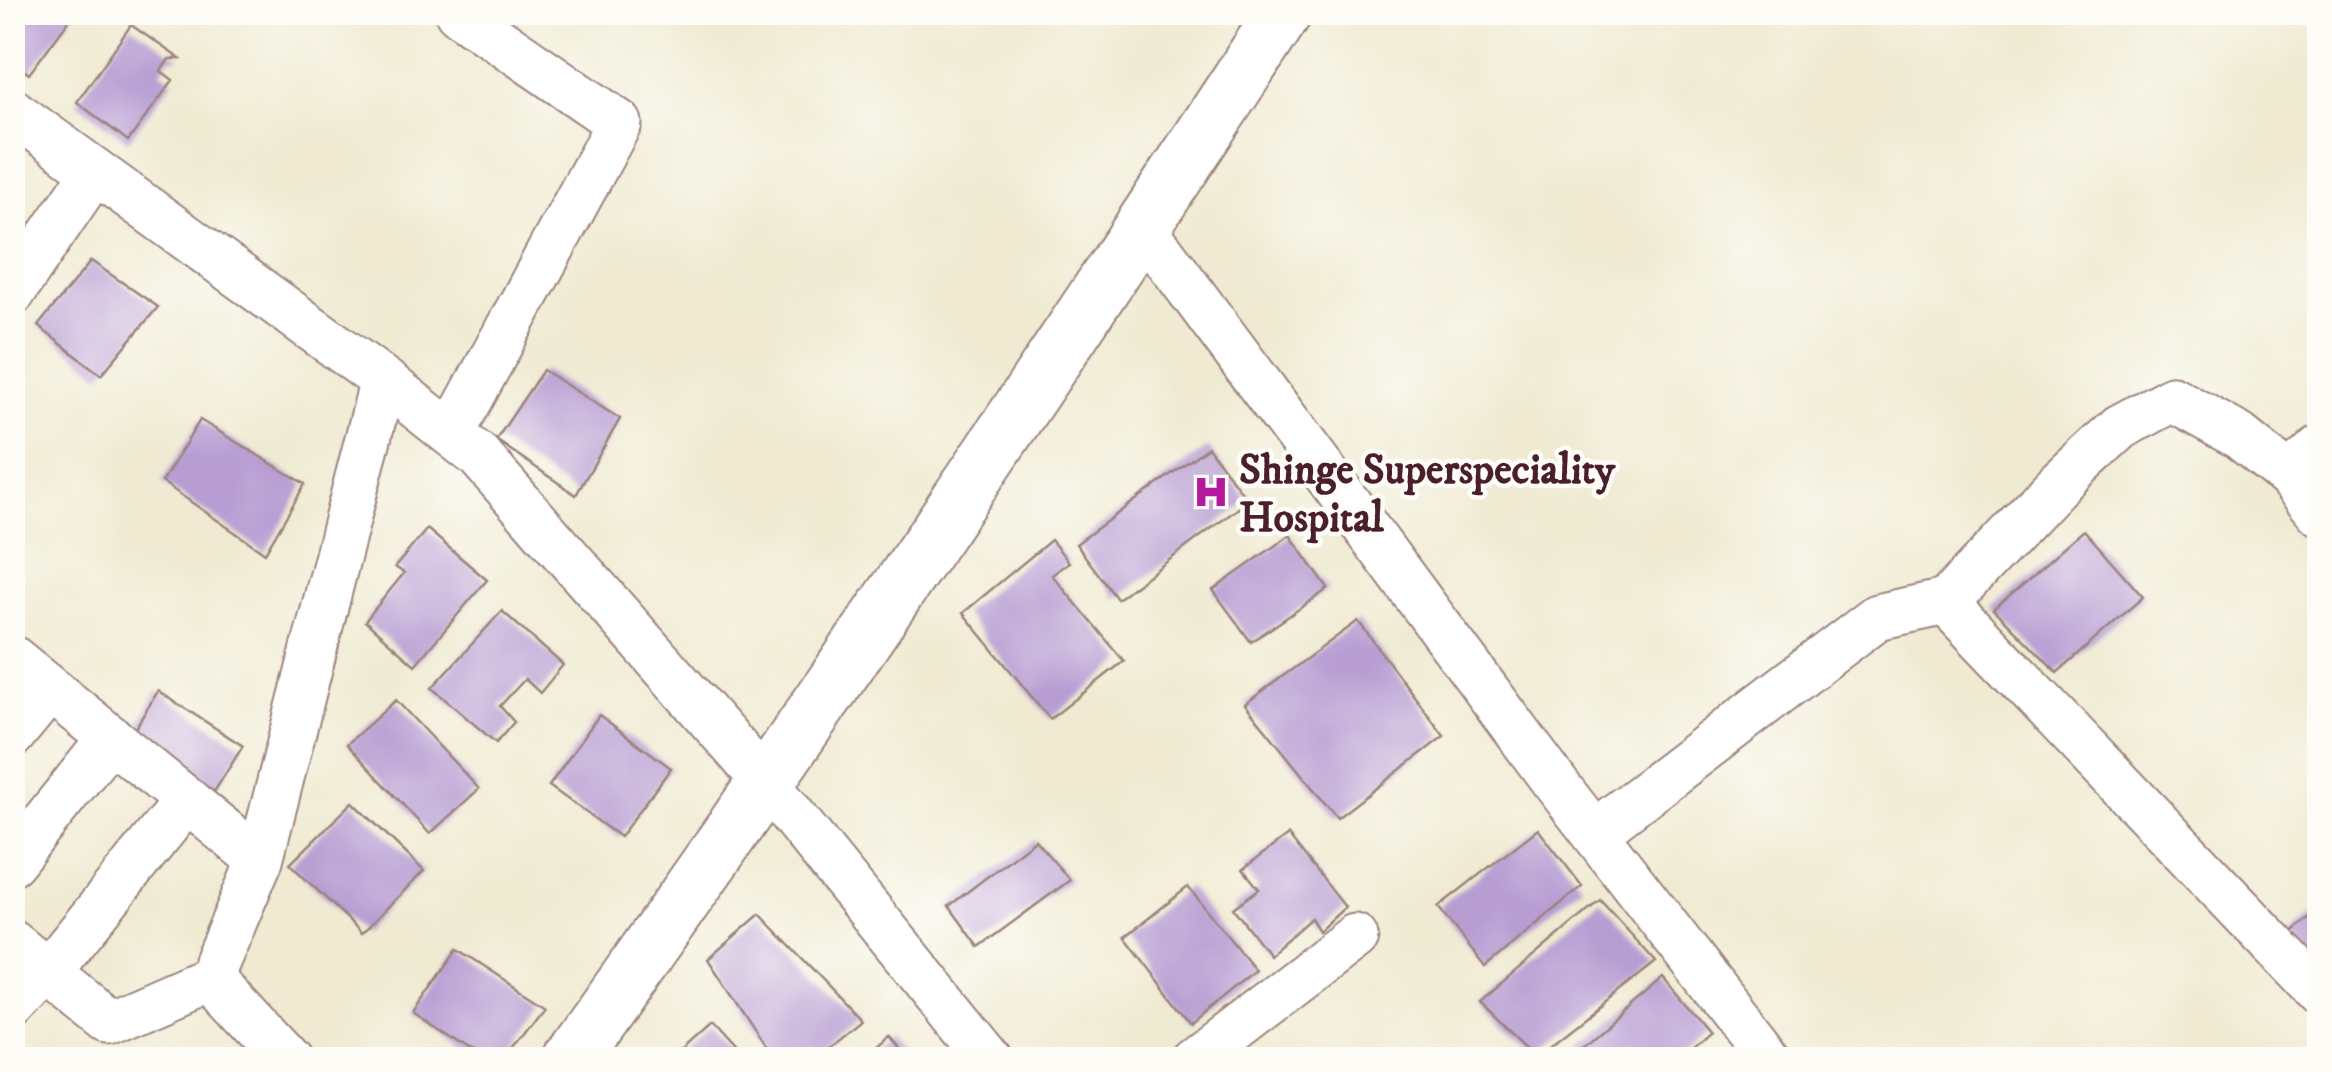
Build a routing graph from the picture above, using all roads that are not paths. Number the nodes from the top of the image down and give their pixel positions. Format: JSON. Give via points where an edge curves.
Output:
{"nodes":[{"id":1,"x":458,"y":12,"type":"edge"},
{"id":2,"x":1284,"y":12,"type":"edge"},
{"id":3,"x":12,"y":110,"type":"edge"},
{"id":4,"x":96,"y":171,"type":"junction"},
{"id":5,"x":1143,"y":227,"type":"junction"},
{"id":6,"x":12,"y":293,"type":"edge"},
{"id":7,"x":384,"y":380,"type":"junction"},
{"id":8,"x":452,"y":433,"type":"junction"},
{"id":9,"x":2304,"y":462,"type":"edge"},
{"id":10,"x":2320,"y":513,"type":"edge"},
{"id":11,"x":1946,"y":602,"type":"junction"},
{"id":12,"x":12,"y":658,"type":"edge"},
{"id":13,"x":50,"y":689,"type":"junction"},
{"id":14,"x":12,"y":735,"type":"edge"},
{"id":15,"x":111,"y":738,"type":"junction"},
{"id":16,"x":767,"y":784,"type":"junction"},
{"id":17,"x":187,"y":800,"type":"junction"},
{"id":18,"x":1594,"y":833,"type":"junction"},
{"id":19,"x":260,"y":860,"type":"junction"},
{"id":20,"x":12,"y":862,"type":"edge"},
{"id":21,"x":1355,"y":937,"type":"dead end"},
{"id":22,"x":12,"y":943,"type":"edge"},
{"id":23,"x":48,"y":972,"type":"junction"},
{"id":24,"x":210,"y":978,"type":"junction"},
{"id":25,"x":2320,"y":993,"type":"edge"},
{"id":26,"x":12,"y":1010,"type":"edge"},
{"id":27,"x":286,"y":1060,"type":"edge"},
{"id":28,"x":570,"y":1060,"type":"edge"},
{"id":29,"x":991,"y":1060,"type":"edge"},
{"id":30,"x":1194,"y":1060,"type":"edge"},
{"id":31,"x":1770,"y":1060,"type":"edge"}],
"edges":[{"from":1,"to":8,"type":"street","via":[[619,123]]},
{"from":2,"to":5,"type":"street"},
{"from":3,"to":4,"type":"street"},
{"from":4,"to":6,"type":"street"},
{"from":4,"to":7,"type":"street"},
{"from":5,"to":16,"type":"street"},
{"from":5,"to":18,"type":"street"},
{"from":7,"to":8,"type":"street"},
{"from":7,"to":19,"type":"street"},
{"from":8,"to":16,"type":"street","via":[[492,470]]},
{"from":9,"to":10,"type":"street"},
{"from":9,"to":11,"type":"street","via":[[2172,399],[2120,426]]},
{"from":11,"to":18,"type":"street","via":[[1877,617]]},
{"from":11,"to":25,"type":"street"},
{"from":12,"to":13,"type":"street"},
{"from":13,"to":14,"type":"street"},
{"from":13,"to":15,"type":"street"},
{"from":15,"to":17,"type":"street"},
{"from":15,"to":20,"type":"street"},
{"from":16,"to":28,"type":"street"},
{"from":16,"to":29,"type":"street"},
{"from":17,"to":19,"type":"street"},
{"from":17,"to":23,"type":"street"},
{"from":18,"to":31,"type":"street"},
{"from":19,"to":24,"type":"street"},
{"from":21,"to":30,"type":"street"},
{"from":22,"to":23,"type":"street"},
{"from":23,"to":24,"type":"street","via":[[110,1022]]},
{"from":23,"to":26,"type":"street"},
{"from":24,"to":27,"type":"street"}]}
